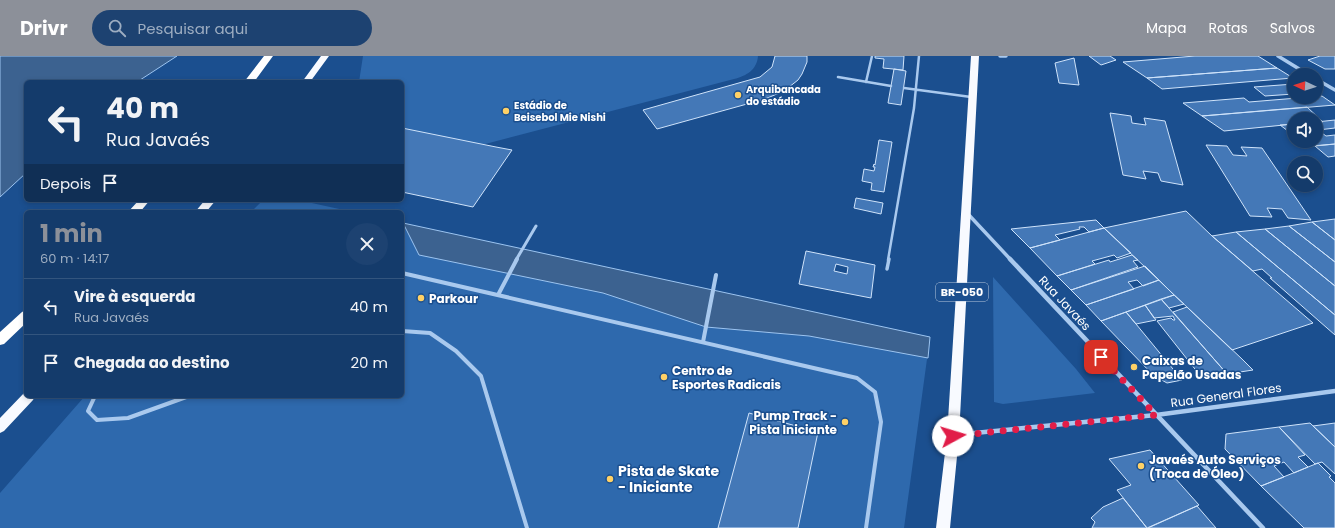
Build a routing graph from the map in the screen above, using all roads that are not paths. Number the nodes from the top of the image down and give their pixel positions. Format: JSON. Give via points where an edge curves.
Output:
{"nodes":[{"id":1,"x":269,"y":56,"type":"edge"},
{"id":2,"x":325,"y":56,"type":"edge"},
{"id":3,"x":872,"y":56,"type":"edge"},
{"id":4,"x":919,"y":56,"type":"edge"},
{"id":5,"x":975,"y":56,"type":"edge"},
{"id":6,"x":1000,"y":56,"type":"edge"},
{"id":7,"x":1006,"y":56,"type":"edge"},
{"id":8,"x":1278,"y":56,"type":"edge"},
{"id":9,"x":1298,"y":68,"type":"edge"},
{"id":10,"x":838,"y":77,"type":"dead end"},
{"id":11,"x":251,"y":80,"type":"edge"},
{"id":12,"x":307,"y":80,"type":"edge"},
{"id":13,"x":866,"y":82,"type":"junction"},
{"id":14,"x":1323,"y":83,"type":"edge"},
{"id":15,"x":891,"y":86,"type":"dead end"},
{"id":16,"x":904,"y":88,"type":"dead end"},
{"id":17,"x":917,"y":90,"type":"junction"},
{"id":18,"x":1335,"y":90,"type":"edge"},
{"id":19,"x":973,"y":97,"type":"junction"},
{"id":20,"x":143,"y":202,"type":"edge"},
{"id":21,"x":209,"y":202,"type":"edge"},
{"id":22,"x":135,"y":210,"type":"edge"},
{"id":23,"x":202,"y":210,"type":"edge"},
{"id":24,"x":967,"y":213,"type":"junction"},
{"id":25,"x":536,"y":226,"type":"dead end"},
{"id":26,"x":887,"y":269,"type":"dead end"},
{"id":27,"x":404,"y":273,"type":"edge"},
{"id":28,"x":716,"y":275,"type":"dead end"},
{"id":29,"x":498,"y":295,"type":"junction"},
{"id":30,"x":24,"y":317,"type":"edge"},
{"id":31,"x":404,"y":331,"type":"edge"},
{"id":32,"x":0,"y":340,"type":"edge"},
{"id":33,"x":703,"y":342,"type":"junction"},
{"id":34,"x":1335,"y":391,"type":"edge"},
{"id":35,"x":27,"y":398,"type":"edge"},
{"id":36,"x":94,"y":398,"type":"edge"},
{"id":37,"x":183,"y":398,"type":"edge"},
{"id":38,"x":1156,"y":415,"type":"junction"},
{"id":39,"x":0,"y":427,"type":"edge"},
{"id":40,"x":953,"y":436,"type":"junction"},
{"id":41,"x":527,"y":528,"type":"edge"},
{"id":42,"x":866,"y":528,"type":"edge"},
{"id":43,"x":943,"y":528,"type":"edge"},
{"id":44,"x":1263,"y":528,"type":"edge"}],
"edges":[{"from":1,"to":11,"type":"highway"},
{"from":2,"to":12,"type":"highway"},
{"from":3,"to":13,"type":"lane"},
{"from":4,"to":17,"type":"lane"},
{"from":5,"to":19,"type":"highway","number":"BR-050"},
{"from":6,"to":7,"type":"street"},
{"from":8,"to":9,"type":"street"},
{"from":10,"to":13,"type":"lane"},
{"from":13,"to":15,"type":"lane"},
{"from":14,"to":18,"type":"street"},
{"from":16,"to":17,"type":"lane"},
{"from":17,"to":19,"type":"lane"},
{"from":17,"to":26,"type":"lane"},
{"from":19,"to":24,"type":"highway","number":"BR-050"},
{"from":20,"to":22,"type":"highway"},
{"from":21,"to":23,"type":"highway"},
{"from":24,"to":38,"type":"street","name":"Rua Javaés"},
{"from":24,"to":40,"type":"highway","number":"BR-050"},
{"from":25,"to":29,"type":"street"},
{"from":27,"to":29,"type":"street"},
{"from":28,"to":33,"type":"street"},
{"from":29,"to":33,"type":"street"},
{"from":30,"to":32,"type":"highway"},
{"from":31,"to":41,"type":"street","via":[[430,333],[456,351],[482,376]]},
{"from":33,"to":42,"type":"street","via":[[857,378],[875,392],[881,422]]},
{"from":34,"to":38,"type":"street","name":"Rua General Flores"},
{"from":35,"to":39,"type":"highway"},
{"from":36,"to":37,"type":"street","via":[[88,411],[97,420],[128,418]]},
{"from":38,"to":40,"type":"street","name":"Rua General Flores"},
{"from":38,"to":44,"type":"street","name":"Rua Javaés"},
{"from":40,"to":43,"type":"highway","number":"BR-050"}]}
